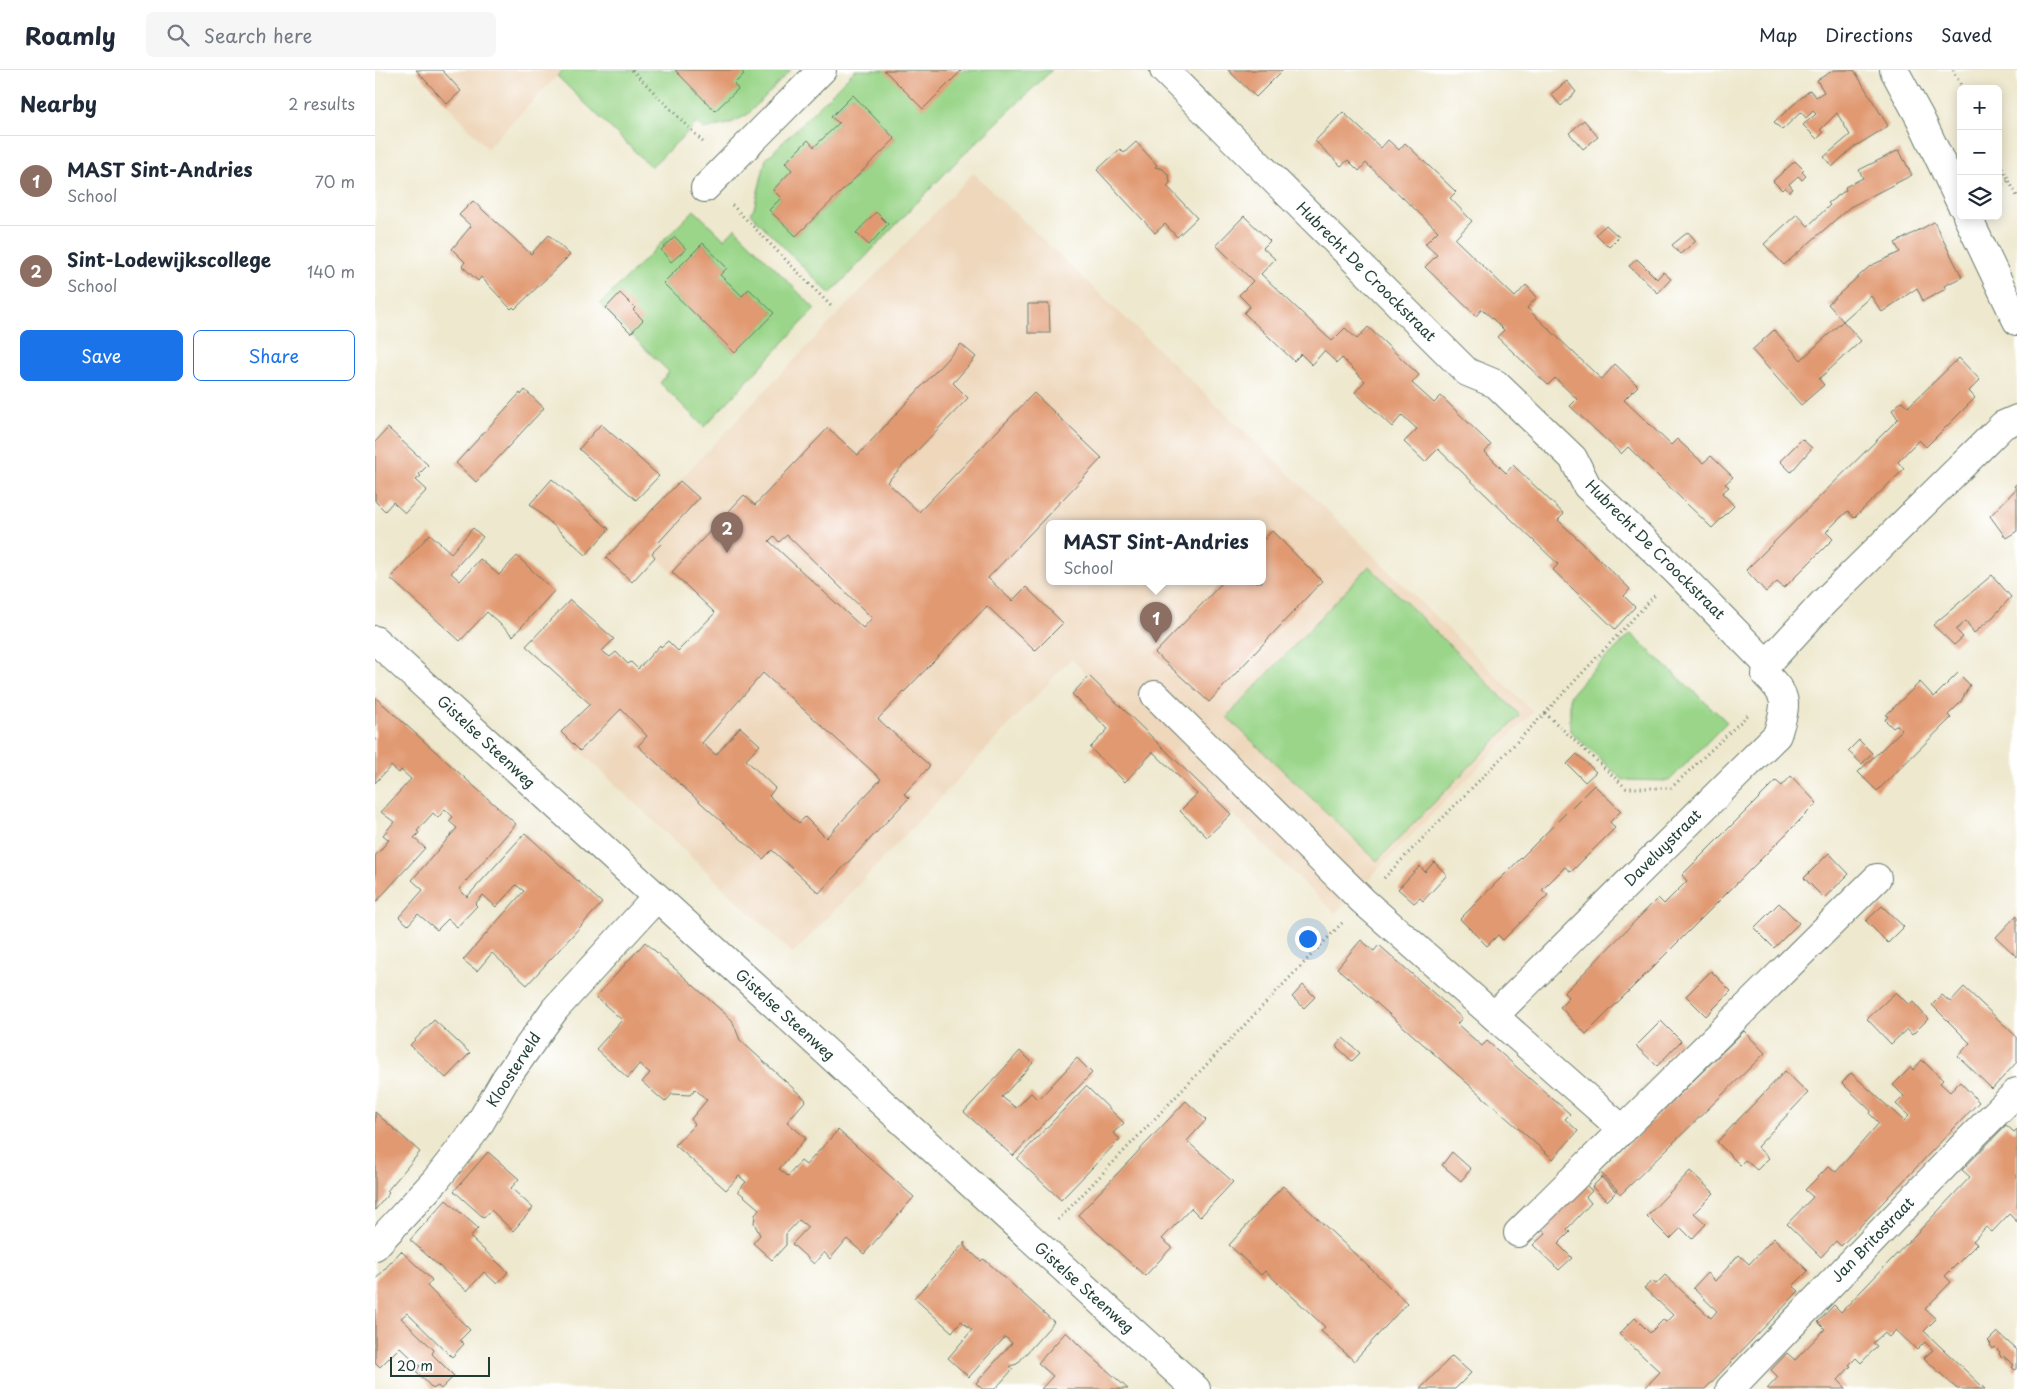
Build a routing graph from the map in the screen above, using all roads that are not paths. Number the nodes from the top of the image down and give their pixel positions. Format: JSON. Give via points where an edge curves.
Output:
{"nodes":[{"id":1,"x":822,"y":70,"type":"edge"},
{"id":2,"x":1164,"y":70,"type":"edge"},
{"id":3,"x":1894,"y":70,"type":"edge"},
{"id":4,"x":714,"y":179,"type":"road end"},
{"id":5,"x":1957,"y":196,"type":"edge"},
{"id":6,"x":1969,"y":220,"type":"edge"},
{"id":7,"x":2017,"y":321,"type":"edge"},
{"id":8,"x":2017,"y":419,"type":"edge"},
{"id":9,"x":375,"y":640,"type":"edge"},
{"id":10,"x":1773,"y":675,"type":"junction"},
{"id":11,"x":1155,"y":695,"type":"dead end"},
{"id":12,"x":1877,"y":878,"type":"dead end"},
{"id":13,"x":656,"y":898,"type":"junction"},
{"id":14,"x":1494,"y":1016,"type":"junction"},
{"id":15,"x":2017,"y":1092,"type":"edge"},
{"id":16,"x":1623,"y":1130,"type":"junction"},
{"id":17,"x":1518,"y":1233,"type":"dead end"},
{"id":18,"x":375,"y":1246,"type":"edge"},
{"id":19,"x":1196,"y":1389,"type":"edge"},
{"id":20,"x":1730,"y":1389,"type":"edge"}],
"edges":[{"from":1,"to":4,"type":"street"},
{"from":2,"to":10,"type":"street","name":"Hubrecht De Croockstraat","via":[[1467,372],[1496,384],[1573,458],[1587,486],[1677,572]]},
{"from":3,"to":5,"type":"street"},
{"from":6,"to":7,"type":"street"},
{"from":8,"to":10,"type":"street","via":[[2003,425],[1823,603]]},
{"from":9,"to":13,"type":"street","name":"Gistelse Steenweg"},
{"from":10,"to":14,"type":"street","name":"Daveluystraat","via":[[1786,705],[1777,735]]},
{"from":11,"to":14,"type":"street","via":[[1363,901]]},
{"from":12,"to":16,"type":"street"},
{"from":13,"to":18,"type":"street","name":"Kloosterveld","via":[[555,1008],[506,1078],[477,1128],[435,1181]]},
{"from":13,"to":19,"type":"street","name":"Gistelse Steenweg"},
{"from":14,"to":16,"type":"street"},
{"from":15,"to":20,"type":"street","name":"Jan Britostraat"},
{"from":16,"to":17,"type":"street"}]}
